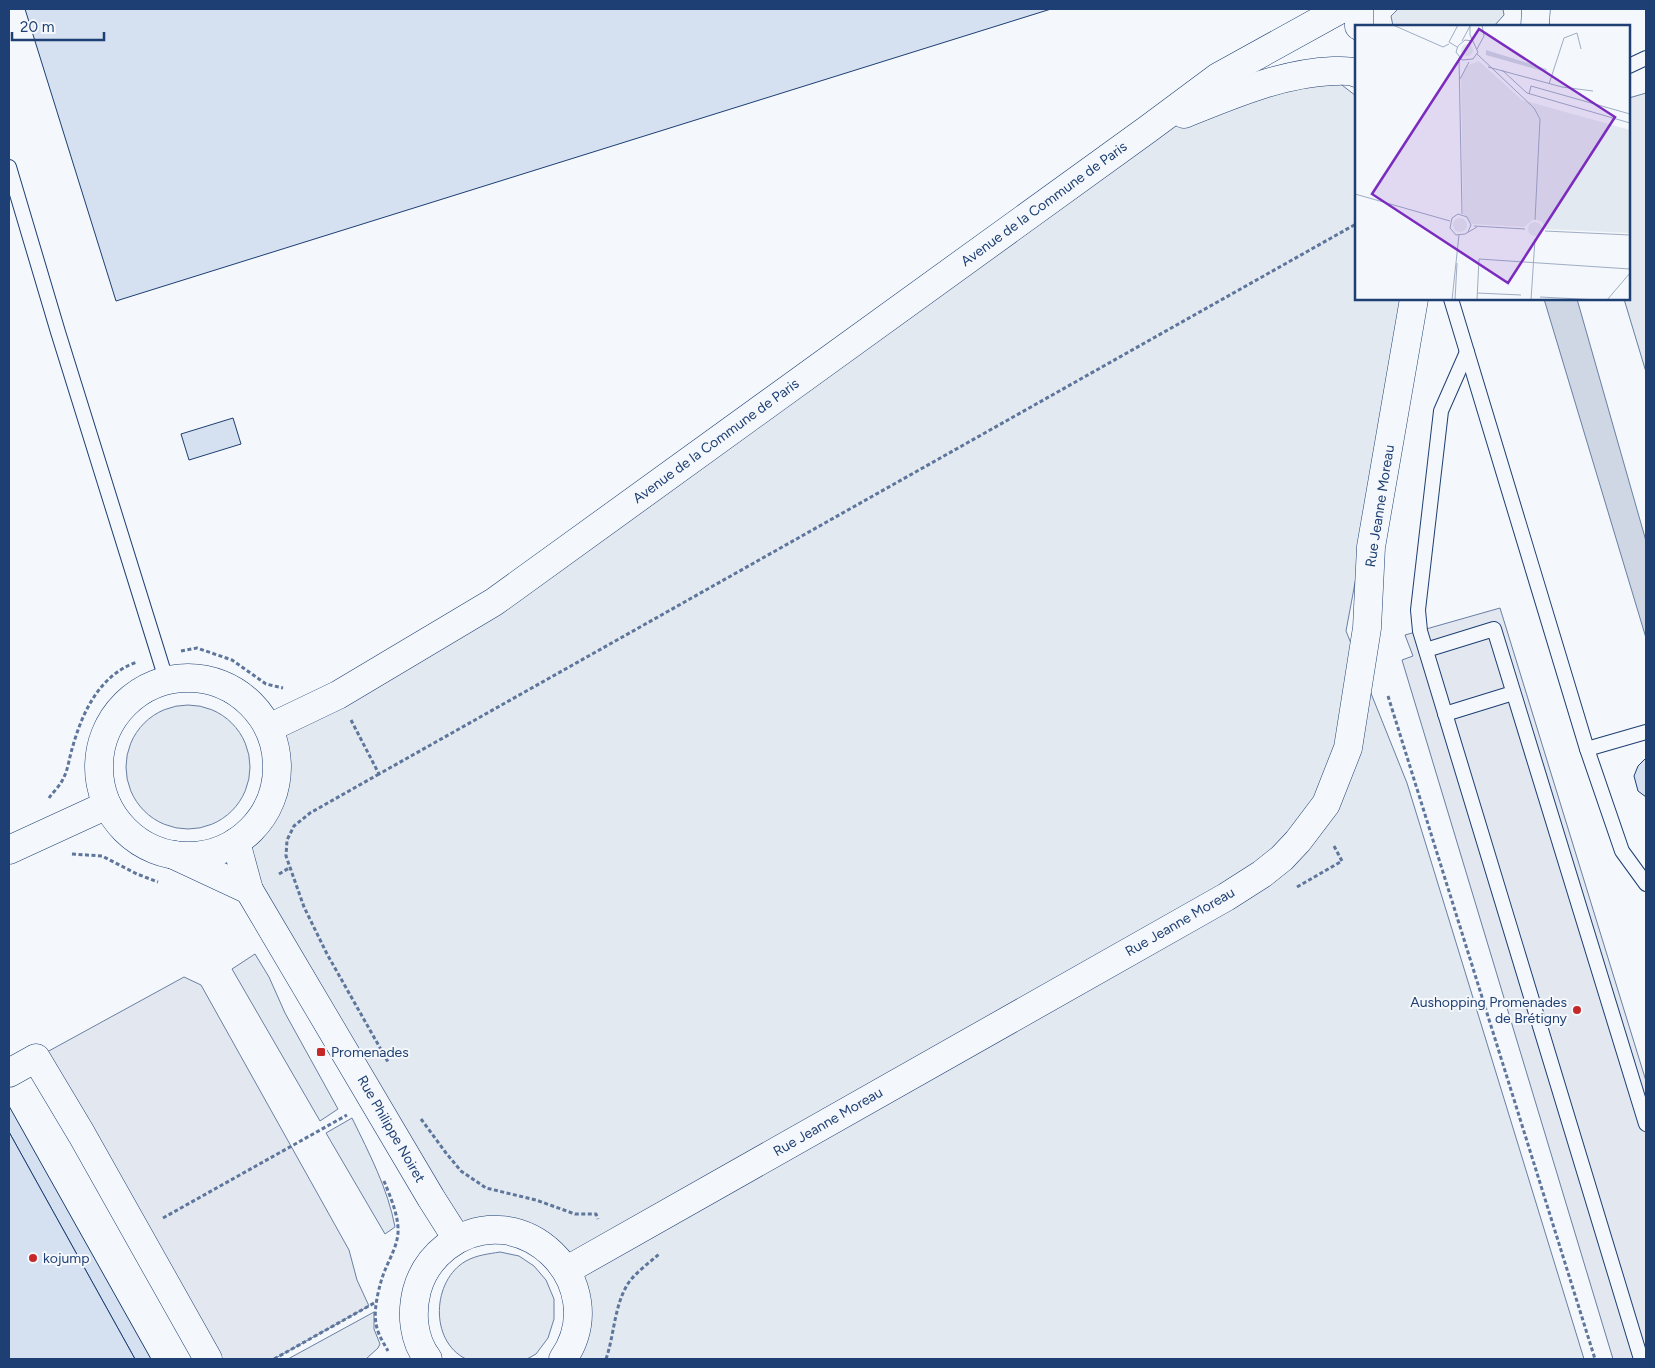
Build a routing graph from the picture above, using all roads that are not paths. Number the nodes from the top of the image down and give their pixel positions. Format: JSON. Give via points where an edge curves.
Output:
{"nodes":[{"id":1,"x":1341,"y":9,"type":"edge"},
{"id":2,"x":1359,"y":9,"type":"edge"},
{"id":3,"x":1358,"y":25,"type":"edge"},
{"id":4,"x":1646,"y":58,"type":"edge"},
{"id":5,"x":1630,"y":66,"type":"edge"},
{"id":6,"x":1355,"y":73,"type":"edge"},
{"id":7,"x":1148,"y":129,"type":"junction"},
{"id":8,"x":9,"y":167,"type":"edge"},
{"id":9,"x":1414,"y":300,"type":"edge"},
{"id":10,"x":1451,"y":300,"type":"edge"},
{"id":11,"x":1467,"y":352,"type":"junction"},
{"id":12,"x":1426,"y":650,"type":"junction"},
{"id":13,"x":162,"y":667,"type":"junction"},
{"id":14,"x":1513,"y":693,"type":"junction"},
{"id":15,"x":1445,"y":714,"type":"junction"},
{"id":16,"x":269,"y":728,"type":"junction"},
{"id":17,"x":1646,"y":732,"type":"edge"},
{"id":18,"x":1586,"y":749,"type":"junction"},
{"id":19,"x":107,"y":805,"type":"junction"},
{"id":20,"x":236,"y":842,"type":"junction"},
{"id":21,"x":9,"y":850,"type":"edge"},
{"id":22,"x":174,"y":855,"type":"junction"},
{"id":23,"x":1646,"y":884,"type":"edge"},
{"id":24,"x":249,"y":890,"type":"junction"},
{"id":25,"x":9,"y":1073,"type":"edge"},
{"id":26,"x":1646,"y":1124,"type":"edge"},
{"id":27,"x":457,"y":1239,"type":"junction"},
{"id":28,"x":567,"y":1270,"type":"junction"},
{"id":29,"x":425,"y":1358,"type":"edge"},
{"id":30,"x":208,"y":1359,"type":"edge"},
{"id":31,"x":563,"y":1359,"type":"edge"},
{"id":32,"x":1641,"y":1359,"type":"edge"}],
"edges":[{"from":1,"to":7,"type":"street","name":"Avenue de la Commune de Paris","via":[[1218,77]]},
{"from":2,"to":3,"type":"street"},
{"from":4,"to":5,"type":"lane"},
{"from":6,"to":7,"type":"street","name":"Avenue de la Commune de Paris","via":[[1314,72],[1275,82],[1232,95]]},
{"from":7,"to":16,"type":"street","name":"Avenue de la Commune de Paris","via":[[494,602],[338,695]]},
{"from":8,"to":13,"type":"lane"},
{"from":9,"to":28,"type":"street","name":"Rue Jeanne Moreau","via":[[1371,547],[1367,628],[1348,748],[1326,804],[1298,841],[1262,874],[1226,897]]},
{"from":10,"to":11,"type":"lane"},
{"from":11,"to":12,"type":"lane","via":[[1441,411],[1418,610]]},
{"from":11,"to":18,"type":"lane"},
{"from":12,"to":14,"type":"lane","via":[[1494,629]]},
{"from":12,"to":15,"type":"lane"},
{"from":13,"to":16,"type":"street","via":[[226,686],[251,703]]},
{"from":13,"to":19,"type":"street","via":[[121,706],[106,728],[99,753],[99,780]]},
{"from":14,"to":15,"type":"lane"},
{"from":14,"to":26,"type":"lane"},
{"from":15,"to":32,"type":"lane"},
{"from":16,"to":20,"type":"street","via":[[276,753],[276,779],[269,804],[256,825]]},
{"from":17,"to":18,"type":"lane"},
{"from":18,"to":23,"type":"lane","via":[[1622,851]]},
{"from":19,"to":21,"type":"street"},
{"from":19,"to":22,"type":"street","via":[[123,829],[146,846]]},
{"from":20,"to":22,"type":"street","via":[[217,852],[196,856]]},
{"from":20,"to":24,"type":"street","name":"Rue Philippe Noiret"},
{"from":22,"to":24,"type":"street"},
{"from":24,"to":27,"type":"street","name":"Rue Philippe Noiret"},
{"from":25,"to":30,"type":"street","via":[[36,1058]]},
{"from":27,"to":28,"type":"street","via":[[481,1231],[506,1230],[530,1237],[551,1251]]},
{"from":27,"to":29,"type":"street","via":[[436,1256],[420,1278],[413,1305],[415,1332]]},
{"from":28,"to":31,"type":"street","via":[[577,1295],[578,1322]]}]}
